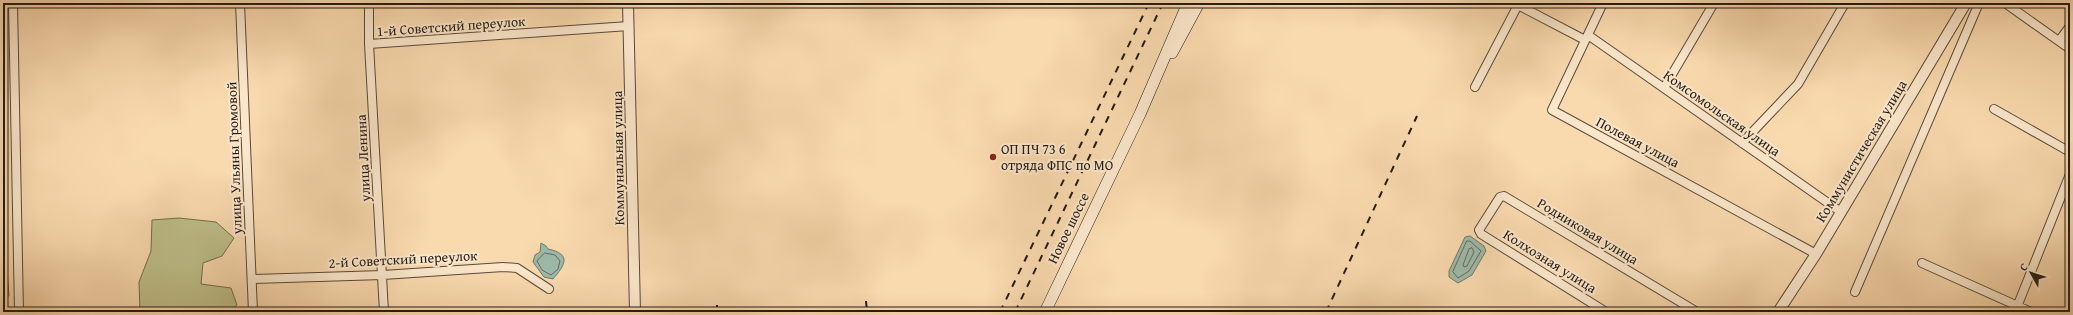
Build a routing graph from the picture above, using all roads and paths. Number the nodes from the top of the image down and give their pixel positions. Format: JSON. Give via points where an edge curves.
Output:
{"nodes":[{"id":1,"x":13,"y":3,"type":"edge"},
{"id":2,"x":240,"y":3,"type":"edge"},
{"id":3,"x":369,"y":3,"type":"edge"},
{"id":4,"x":628,"y":3,"type":"edge"},
{"id":5,"x":1188,"y":3,"type":"edge"},
{"id":6,"x":1199,"y":3,"type":"edge"},
{"id":7,"x":1603,"y":3,"type":"edge"},
{"id":8,"x":1714,"y":3,"type":"edge"},
{"id":9,"x":1845,"y":3,"type":"edge"},
{"id":10,"x":1966,"y":3,"type":"edge"},
{"id":11,"x":1979,"y":3,"type":"edge"},
{"id":12,"x":2005,"y":3,"type":"edge"},
{"id":13,"x":1518,"y":4,"type":"edge"},
{"id":14,"x":629,"y":26,"type":"junction"},
{"id":15,"x":2070,"y":26,"type":"edge"},
{"id":16,"x":1587,"y":37,"type":"junction"},
{"id":17,"x":2059,"y":41,"type":"junction"},
{"id":18,"x":369,"y":44,"type":"junction"},
{"id":19,"x":2070,"y":49,"type":"edge"},
{"id":20,"x":1475,"y":86,"type":"dead end"},
{"id":21,"x":1664,"y":88,"type":"junction"},
{"id":22,"x":1994,"y":109,"type":"dead end"},
{"id":23,"x":1140,"y":114,"type":"junction"},
{"id":24,"x":1742,"y":143,"type":"junction"},
{"id":25,"x":2070,"y":152,"type":"edge"},
{"id":26,"x":2070,"y":174,"type":"edge"},
{"id":27,"x":1841,"y":212,"type":"junction"},
{"id":28,"x":1480,"y":232,"type":"joint"},
{"id":29,"x":1816,"y":254,"type":"junction"},
{"id":30,"x":1922,"y":263,"type":"dead end"},
{"id":31,"x":383,"y":275,"type":"junction"},
{"id":32,"x":252,"y":278,"type":"junction"},
{"id":33,"x":549,"y":290,"type":"dead end"},
{"id":34,"x":1854,"y":292,"type":"dead end"},
{"id":35,"x":2016,"y":309,"type":"edge"},
{"id":36,"x":19,"y":312,"type":"edge"},
{"id":37,"x":253,"y":312,"type":"edge"},
{"id":38,"x":384,"y":312,"type":"edge"},
{"id":39,"x":635,"y":312,"type":"edge"},
{"id":40,"x":1045,"y":312,"type":"edge"},
{"id":41,"x":1606,"y":312,"type":"edge"},
{"id":42,"x":1696,"y":312,"type":"edge"},
{"id":43,"x":1778,"y":312,"type":"edge"},
{"id":44,"x":2031,"y":312,"type":"edge"}],
"edges":[{"from":1,"to":36,"type":"street"},
{"from":2,"to":32,"type":"street","name":"улица Ульяны Громовой"},
{"from":3,"to":18,"type":"street","name":"улица Ленина"},
{"from":4,"to":14,"type":"street","name":"Коммунальная улица"},
{"from":5,"to":23,"type":"main road","name":"Новое шоссе"},
{"from":6,"to":23,"type":"main road","name":"Новое шоссе"},
{"from":7,"to":16,"type":"street","name":"Полевая улица"},
{"from":8,"to":21,"type":"street"},
{"from":9,"to":24,"type":"street","via":[[1798,84]]},
{"from":10,"to":27,"type":"street","name":"Коммунистическая улица"},
{"from":11,"to":34,"type":"street"},
{"from":12,"to":17,"type":"street"},
{"from":13,"to":16,"type":"street","name":"Комсомольская улица"},
{"from":13,"to":20,"type":"street"},
{"from":14,"to":18,"type":"street","name":"1-й Советский переулок"},
{"from":14,"to":39,"type":"street","name":"Коммунальная улица"},
{"from":15,"to":17,"type":"street"},
{"from":16,"to":21,"type":"street","name":"Комсомольская улица"},
{"from":16,"to":29,"type":"street","name":"Полевая улица","via":[[1552,110]]},
{"from":17,"to":19,"type":"street"},
{"from":18,"to":31,"type":"street","name":"улица Ленина"},
{"from":21,"to":24,"type":"street","name":"Комсомольская улица"},
{"from":22,"to":25,"type":"street"},
{"from":23,"to":40,"type":"main road","name":"Новое шоссе"},
{"from":24,"to":27,"type":"street","name":"Комсомольская улица"},
{"from":26,"to":35,"type":"street"},
{"from":27,"to":29,"type":"street","name":"Коммунистическая улица"},
{"from":28,"to":41,"type":"street","name":"Колхозная улица"},
{"from":28,"to":42,"type":"street","name":"Родниковая улица","via":[[1500,197],[1504,196]]},
{"from":29,"to":43,"type":"street","name":"Коммунистическая улица"},
{"from":30,"to":35,"type":"street"},
{"from":31,"to":32,"type":"street","name":"2-й Советский переулок"},
{"from":31,"to":33,"type":"street","name":"2-й Советский переулок","via":[[450,269],[517,268]]},
{"from":31,"to":38,"type":"street","name":"улица Ленина"},
{"from":32,"to":37,"type":"street","name":"улица Ульяны Громовой"},
{"from":35,"to":44,"type":"street"}]}
